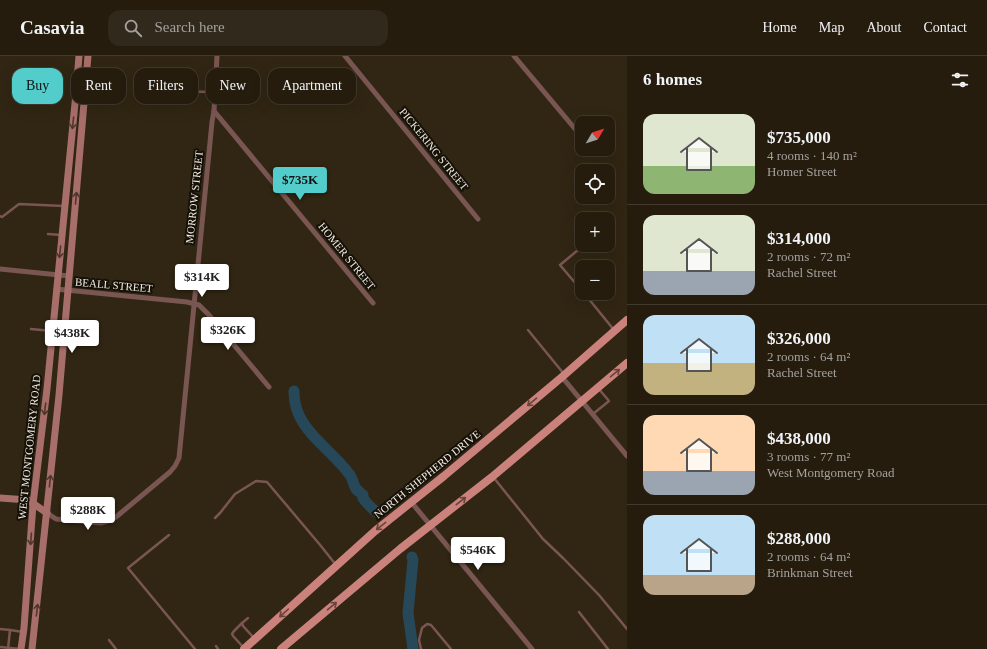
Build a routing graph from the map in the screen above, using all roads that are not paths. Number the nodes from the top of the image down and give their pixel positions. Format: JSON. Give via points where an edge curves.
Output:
{"nodes":[{"id":1,"x":79,"y":56,"type":"edge"},
{"id":2,"x":88,"y":56,"type":"edge"},
{"id":3,"x":217,"y":56,"type":"edge"},
{"id":4,"x":344,"y":56,"type":"edge"},
{"id":5,"x":514,"y":56,"type":"edge"},
{"id":6,"x":78,"y":68,"type":"edge"},
{"id":7,"x":87,"y":68,"type":"edge"},
{"id":8,"x":216,"y":68,"type":"edge"},
{"id":9,"x":75,"y":104,"type":"edge"},
{"id":10,"x":84,"y":104,"type":"edge"},
{"id":11,"x":214,"y":104,"type":"edge"},
{"id":12,"x":214,"y":111,"type":"junction"},
{"id":13,"x":575,"y":129,"type":"edge"},
{"id":14,"x":67,"y":182,"type":"junction"},
{"id":15,"x":78,"y":184,"type":"junction"},
{"id":16,"x":65,"y":206,"type":"junction"},
{"id":17,"x":0,"y":216,"type":"edge"},
{"id":18,"x":478,"y":219,"type":"dead end"},
{"id":19,"x":48,"y":234,"type":"dead end"},
{"id":20,"x":62,"y":235,"type":"junction"},
{"id":21,"x":576,"y":252,"type":"edge"},
{"id":22,"x":0,"y":269,"type":"edge"},
{"id":23,"x":58,"y":275,"type":"junction"},
{"id":24,"x":70,"y":276,"type":"junction"},
{"id":25,"x":575,"y":283,"type":"edge"},
{"id":26,"x":56,"y":289,"type":"junction"},
{"id":27,"x":68,"y":290,"type":"junction"},
{"id":28,"x":590,"y":300,"type":"edge"},
{"id":29,"x":193,"y":303,"type":"junction"},
{"id":30,"x":373,"y":303,"type":"dead end"},
{"id":31,"x":627,"y":320,"type":"edge"},
{"id":32,"x":31,"y":329,"type":"dead end"},
{"id":33,"x":528,"y":330,"type":"dead end"},
{"id":34,"x":615,"y":330,"type":"junction"},
{"id":35,"x":52,"y":331,"type":"junction"},
{"id":36,"x":627,"y":363,"type":"edge"},
{"id":37,"x":563,"y":375,"type":"junction"},
{"id":38,"x":269,"y":387,"type":"dead end"},
{"id":39,"x":598,"y":387,"type":"junction"},
{"id":40,"x":46,"y":394,"type":"junction"},
{"id":41,"x":59,"y":395,"type":"junction"},
{"id":42,"x":581,"y":400,"type":"junction"},
{"id":43,"x":592,"y":414,"type":"junction"},
{"id":44,"x":627,"y":456,"type":"edge"},
{"id":45,"x":492,"y":476,"type":"junction"},
{"id":46,"x":0,"y":498,"type":"edge"},
{"id":47,"x":412,"y":502,"type":"junction"},
{"id":48,"x":33,"y":504,"type":"junction"},
{"id":49,"x":47,"y":513,"type":"junction"},
{"id":50,"x":215,"y":518,"type":"dead end"},
{"id":51,"x":430,"y":526,"type":"junction"},
{"id":52,"x":169,"y":535,"type":"dead end"},
{"id":53,"x":336,"y":566,"type":"junction"},
{"id":54,"x":579,"y":612,"type":"dead end"},
{"id":55,"x":248,"y":618,"type":"dead end"},
{"id":56,"x":242,"y":623,"type":"junction"},
{"id":57,"x":0,"y":629,"type":"edge"},
{"id":58,"x":627,"y":629,"type":"edge"},
{"id":59,"x":10,"y":630,"type":"junction"},
{"id":60,"x":24,"y":630,"type":"junction"},
{"id":61,"x":35,"y":630,"type":"junction"},
{"id":62,"x":255,"y":639,"type":"junction"},
{"id":63,"x":109,"y":640,"type":"dead end"},
{"id":64,"x":0,"y":646,"type":"edge"},
{"id":65,"x":216,"y":646,"type":"dead end"},
{"id":66,"x":8,"y":648,"type":"edge"},
{"id":67,"x":21,"y":649,"type":"edge"},
{"id":68,"x":32,"y":649,"type":"edge"},
{"id":69,"x":116,"y":649,"type":"edge"},
{"id":70,"x":195,"y":649,"type":"edge"},
{"id":71,"x":218,"y":649,"type":"edge"},
{"id":72,"x":244,"y":649,"type":"edge"},
{"id":73,"x":281,"y":649,"type":"edge"},
{"id":74,"x":421,"y":649,"type":"edge"},
{"id":75,"x":451,"y":649,"type":"edge"},
{"id":76,"x":532,"y":649,"type":"edge"},
{"id":77,"x":608,"y":649,"type":"edge"}],
"edges":[{"from":1,"to":6,"type":"main road","name":"WEST MONTGOMERY ROAD"},
{"from":2,"to":7,"type":"main road"},
{"from":3,"to":8,"type":"street","name":"MORROW STREET"},
{"from":4,"to":18,"type":"street","name":"PICKERING STREET"},
{"from":5,"to":13,"type":"street"},
{"from":9,"to":14,"type":"main road","name":"WEST MONTGOMERY ROAD","one_way":true},
{"from":10,"to":15,"type":"main road"},
{"from":11,"to":12,"type":"street","name":"MORROW STREET"},
{"from":12,"to":29,"type":"street","name":"MORROW STREET"},
{"from":12,"to":30,"type":"street","name":"HOMER STREET"},
{"from":14,"to":15,"type":"main road"},
{"from":14,"to":16,"type":"main road","name":"WEST MONTGOMERY ROAD"},
{"from":24,"to":15,"type":"main road","one_way":true},
{"from":16,"to":17,"type":"lane","via":[[20,204]]},
{"from":16,"to":20,"type":"main road","name":"WEST MONTGOMERY ROAD"},
{"from":19,"to":20,"type":"lane"},
{"from":20,"to":23,"type":"main road","name":"WEST MONTGOMERY ROAD","one_way":true},
{"from":21,"to":25,"type":"lane","via":[[560,265]]},
{"from":22,"to":23,"type":"street","name":"BEALL STREET"},
{"from":23,"to":24,"type":"street","name":"BEALL STREET"},
{"from":23,"to":26,"type":"main road","name":"WEST MONTGOMERY ROAD"},
{"from":24,"to":27,"type":"main road"},
{"from":26,"to":27,"type":"street","name":"BEALL STREET"},
{"from":26,"to":35,"type":"main road","name":"WEST MONTGOMERY ROAD"},
{"from":27,"to":29,"type":"street","name":"BEALL STREET"},
{"from":27,"to":41,"type":"main road"},
{"from":28,"to":34,"type":"lane"},
{"from":29,"to":38,"type":"street","via":[[209,314]]},
{"from":29,"to":49,"type":"street","name":"MORROW STREET","via":[[179,458],[175,466],[108,521],[101,523],[56,519]]},
{"from":31,"to":34,"type":"main road","name":"NORTH SHEPHERD DRIVE"},
{"from":32,"to":35,"type":"lane"},
{"from":33,"to":37,"type":"lane"},
{"from":34,"to":37,"type":"main road","name":"NORTH SHEPHERD DRIVE"},
{"from":35,"to":40,"type":"main road","name":"WEST MONTGOMERY ROAD"},
{"from":39,"to":36,"type":"main road","one_way":true},
{"from":37,"to":42,"type":"street"},
{"from":37,"to":47,"type":"main road","name":"NORTH SHEPHERD DRIVE","one_way":true},
{"from":39,"to":42,"type":"main road"},
{"from":39,"to":43,"type":"lane","via":[[609,401]]},
{"from":40,"to":41,"type":"main road"},
{"from":40,"to":48,"type":"main road","name":"WEST MONTGOMERY ROAD","one_way":true},
{"from":49,"to":41,"type":"main road","one_way":true},
{"from":42,"to":43,"type":"street"},
{"from":42,"to":45,"type":"main road"},
{"from":43,"to":44,"type":"street"},
{"from":51,"to":45,"type":"main road","one_way":true},
{"from":45,"to":58,"type":"lane","via":[[543,539],[599,595]]},
{"from":46,"to":48,"type":"main road","via":[[28,500]]},
{"from":47,"to":51,"type":"street"},
{"from":47,"to":53,"type":"main road","name":"NORTH SHEPHERD DRIVE","one_way":true},
{"from":48,"to":49,"type":"main road"},
{"from":48,"to":60,"type":"main road","name":"WEST MONTGOMERY ROAD","one_way":true},
{"from":61,"to":49,"type":"main road","one_way":true},
{"from":50,"to":53,"type":"lane","via":[[235,494],[256,481],[267,482]]},
{"from":73,"to":51,"type":"main road","one_way":true},
{"from":51,"to":76,"type":"street"},
{"from":52,"to":70,"type":"lane","via":[[128,568]]},
{"from":53,"to":62,"type":"main road","name":"NORTH SHEPHERD DRIVE","one_way":true},
{"from":54,"to":77,"type":"lane"},
{"from":55,"to":56,"type":"lane"},
{"from":56,"to":62,"type":"lane"},
{"from":56,"to":72,"type":"lane","via":[[232,634]]},
{"from":57,"to":59,"type":"lane"},
{"from":59,"to":60,"type":"lane"},
{"from":59,"to":66,"type":"lane"},
{"from":60,"to":61,"type":"main road"},
{"from":60,"to":67,"type":"main road","name":"WEST MONTGOMERY ROAD"},
{"from":61,"to":68,"type":"main road"},
{"from":62,"to":72,"type":"main road","name":"NORTH SHEPHERD DRIVE"},
{"from":63,"to":69,"type":"lane"},
{"from":64,"to":66,"type":"lane"},
{"from":65,"to":71,"type":"lane"},
{"from":66,"to":67,"type":"lane"},
{"from":74,"to":75,"type":"lane","via":[[419,640],[422,628],[427,624],[431,625]]}]}
